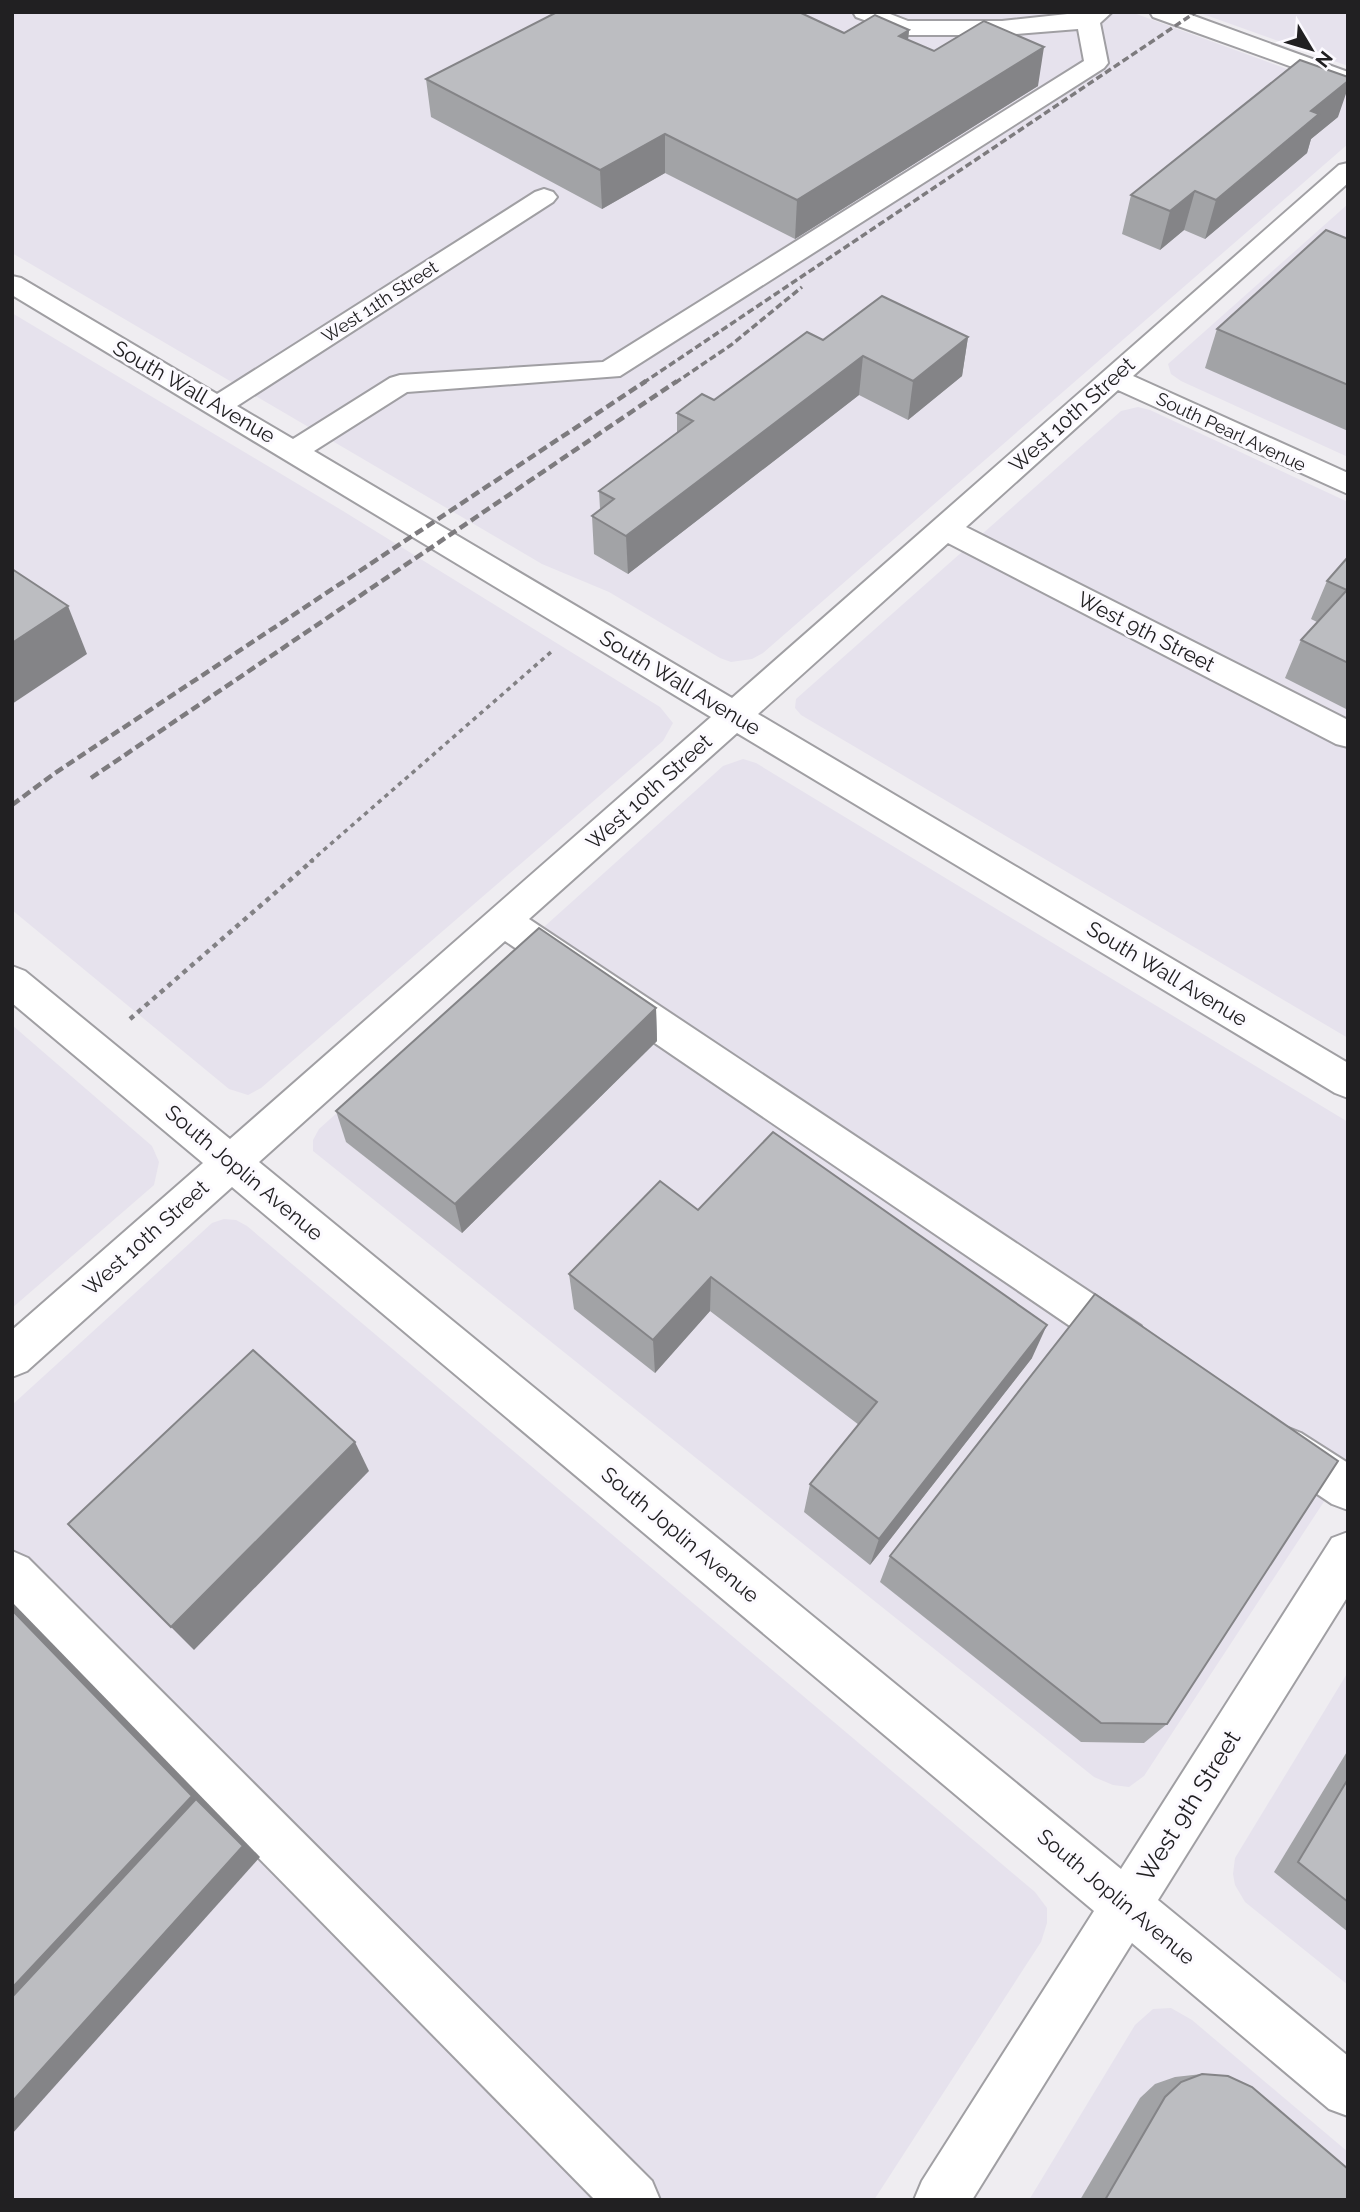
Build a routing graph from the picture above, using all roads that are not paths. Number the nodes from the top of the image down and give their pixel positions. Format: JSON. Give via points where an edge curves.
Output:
{"nodes":[{"id":1,"x":864,"y":12,"type":"edge"},
{"id":2,"x":1161,"y":12,"type":"edge"},
{"id":3,"x":1095,"y":17,"type":"edge"},
{"id":4,"x":1348,"y":80,"type":"edge"},
{"id":5,"x":1348,"y":170,"type":"edge"},
{"id":6,"x":544,"y":197,"type":"dead end"},
{"id":7,"x":12,"y":284,"type":"edge"},
{"id":8,"x":1114,"y":378,"type":"junction"},
{"id":9,"x":216,"y":406,"type":"junction"},
{"id":10,"x":294,"y":451,"type":"junction"},
{"id":11,"x":1348,"y":485,"type":"edge"},
{"id":12,"x":944,"y":529,"type":"junction"},
{"id":13,"x":735,"y":715,"type":"junction"},
{"id":14,"x":1348,"y":736,"type":"edge"},
{"id":15,"x":504,"y":921,"type":"junction"},
{"id":16,"x":12,"y":981,"type":"edge"},
{"id":17,"x":1348,"y":1082,"type":"edge"},
{"id":18,"x":232,"y":1163,"type":"junction"},
{"id":19,"x":12,"y":1357,"type":"edge"},
{"id":20,"x":1152,"y":1357,"type":"edge"},
{"id":21,"x":1255,"y":1427,"type":"edge"},
{"id":22,"x":1348,"y":1489,"type":"edge"},
{"id":23,"x":1348,"y":1554,"type":"edge"},
{"id":24,"x":12,"y":1574,"type":"edge"},
{"id":25,"x":1126,"y":1906,"type":"junction"},
{"id":26,"x":1348,"y":2090,"type":"edge"},
{"id":27,"x":633,"y":2200,"type":"edge"},
{"id":28,"x":941,"y":2200,"type":"edge"}],
"edges":[{"from":1,"to":3,"type":"street","via":[[905,28],[1002,28]]},
{"from":2,"to":4,"type":"street"},
{"from":3,"to":10,"type":"street","via":[[1096,63],[610,370],[400,384]]},
{"from":5,"to":8,"type":"street","name":"West 10th Street"},
{"from":6,"to":9,"type":"street","name":"West 11th Street"},
{"from":7,"to":9,"type":"street","name":"South Wall Avenue"},
{"from":8,"to":11,"type":"street","name":"South Pearl Avenue"},
{"from":8,"to":12,"type":"street","name":"West 10th Street"},
{"from":9,"to":10,"type":"street","name":"South Wall Avenue"},
{"from":10,"to":13,"type":"street","name":"South Wall Avenue"},
{"from":12,"to":13,"type":"street","name":"West 10th Street"},
{"from":12,"to":14,"type":"street","name":"West 9th Street"},
{"from":13,"to":15,"type":"street","name":"West 10th Street"},
{"from":13,"to":17,"type":"street","name":"South Wall Avenue"},
{"from":15,"to":18,"type":"street","name":"West 10th Street"},
{"from":15,"to":20,"type":"street"},
{"from":16,"to":18,"type":"street","name":"South Joplin Avenue"},
{"from":18,"to":19,"type":"street","name":"West 10th Street"},
{"from":18,"to":25,"type":"street","name":"South Joplin Avenue"},
{"from":21,"to":22,"type":"street"},
{"from":23,"to":25,"type":"street","name":"West 9th Street"},
{"from":24,"to":27,"type":"street"},
{"from":25,"to":26,"type":"street","name":"South Joplin Avenue"},
{"from":25,"to":28,"type":"street","name":"West 9th Street"}]}
